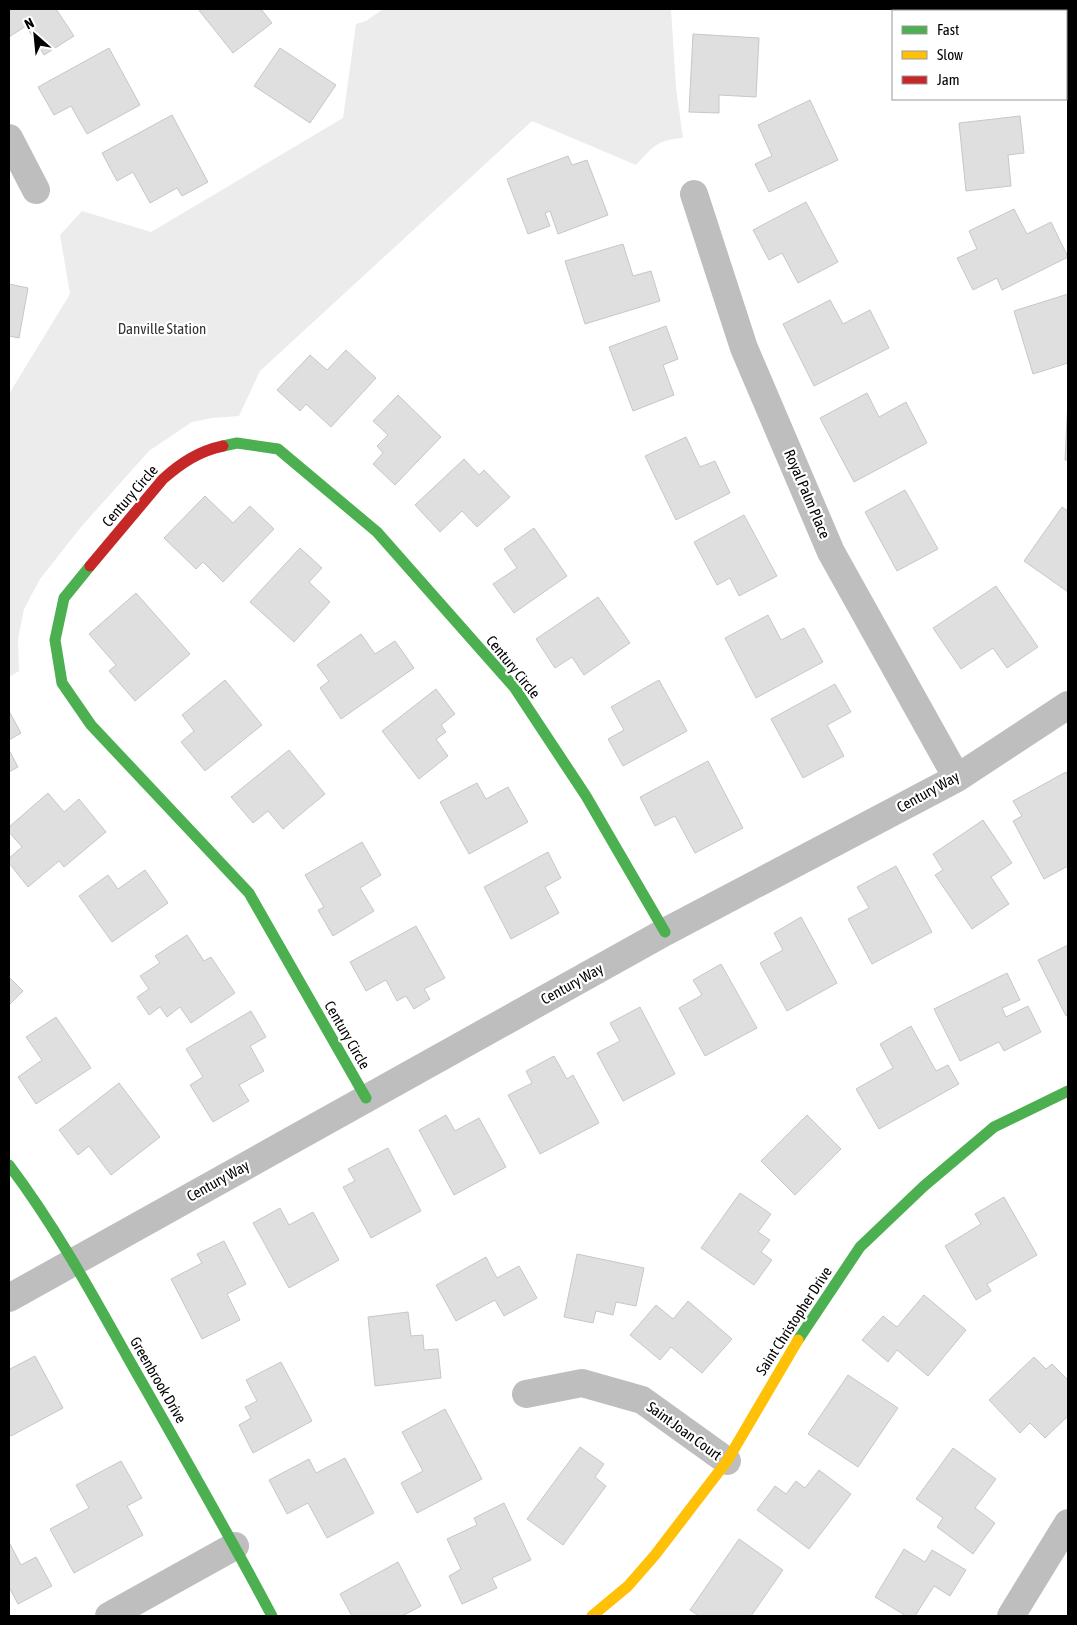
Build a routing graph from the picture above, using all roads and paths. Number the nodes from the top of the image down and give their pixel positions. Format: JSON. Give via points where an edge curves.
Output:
{"nodes":[{"id":1,"x":9,"y":138,"type":"edge"},
{"id":2,"x":36,"y":190,"type":"dead end"},
{"id":3,"x":694,"y":194,"type":"dead end"},
{"id":4,"x":1068,"y":705,"type":"edge"},
{"id":5,"x":957,"y":778,"type":"junction"},
{"id":6,"x":665,"y":932,"type":"junction"},
{"id":7,"x":1068,"y":1091,"type":"edge"},
{"id":8,"x":366,"y":1098,"type":"junction"},
{"id":9,"x":9,"y":1165,"type":"edge"},
{"id":10,"x":74,"y":1262,"type":"junction"},
{"id":11,"x":9,"y":1298,"type":"edge"},
{"id":12,"x":526,"y":1394,"type":"dead end"},
{"id":13,"x":727,"y":1461,"type":"junction"},
{"id":14,"x":1068,"y":1523,"type":"edge"},
{"id":15,"x":235,"y":1546,"type":"junction"},
{"id":16,"x":109,"y":1616,"type":"edge"},
{"id":17,"x":272,"y":1616,"type":"edge"},
{"id":18,"x":592,"y":1616,"type":"edge"},
{"id":19,"x":1011,"y":1616,"type":"edge"}],
"edges":[{"from":1,"to":2,"type":"street"},
{"from":3,"to":5,"type":"street","name":"Royal Palm Place","via":[[744,348],[831,552]]},
{"from":4,"to":5,"type":"street","name":"Century Way"},
{"from":5,"to":6,"type":"street","name":"Century Way"},
{"from":6,"to":8,"type":"street","name":"Century Way"},
{"from":6,"to":8,"type":"street","name":"Century Circle","via":[[586,796],[514,687],[377,532],[278,449],[237,443],[197,454],[163,479],[64,598],[55,640],[62,682],[91,725],[249,893]]},
{"from":7,"to":13,"type":"street","name":"Saint Christopher Drive","via":[[994,1127],[924,1186],[860,1247],[789,1353]]},
{"from":8,"to":10,"type":"street","name":"Century Way"},
{"from":9,"to":10,"type":"street","name":"Greenbrook Drive"},
{"from":10,"to":11,"type":"street","name":"Century Way"},
{"from":10,"to":15,"type":"street","name":"Greenbrook Drive"},
{"from":12,"to":13,"type":"street","name":"Saint Joan Court","via":[[582,1383],[642,1400]]},
{"from":13,"to":18,"type":"street","name":"Saint Christopher Drive","via":[[628,1586]]},
{"from":14,"to":19,"type":"street"},
{"from":15,"to":16,"type":"street"},
{"from":15,"to":17,"type":"street","name":"Greenbrook Drive"}]}
